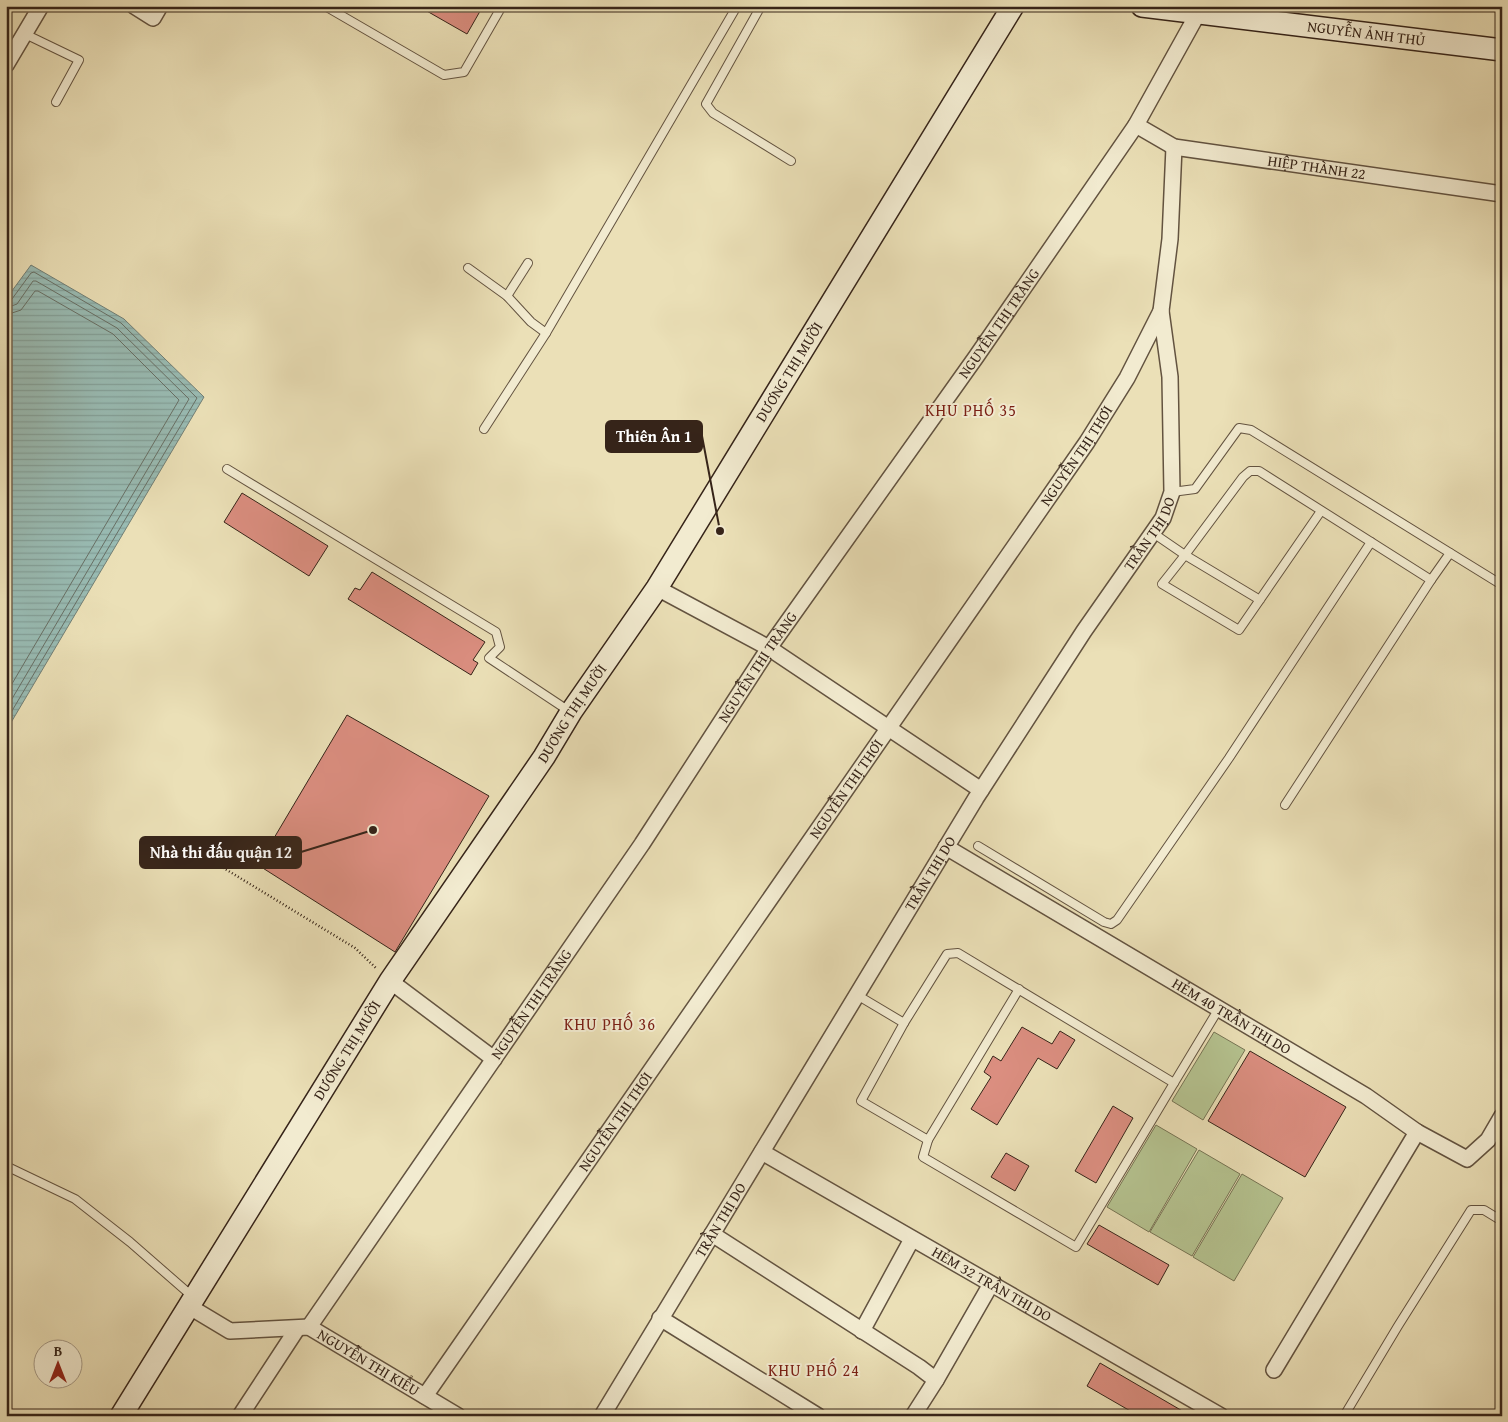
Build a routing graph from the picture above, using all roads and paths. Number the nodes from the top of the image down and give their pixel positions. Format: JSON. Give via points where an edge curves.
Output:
{"nodes":[{"id":1,"x":41,"y":6,"type":"edge"},
{"id":2,"x":134,"y":6,"type":"edge"},
{"id":3,"x":160,"y":6,"type":"edge"},
{"id":4,"x":325,"y":6,"type":"edge"},
{"id":5,"x":502,"y":6,"type":"edge"},
{"id":6,"x":737,"y":6,"type":"edge"},
{"id":7,"x":761,"y":6,"type":"edge"},
{"id":8,"x":1013,"y":6,"type":"edge"},
{"id":9,"x":1142,"y":6,"type":"edge"},
{"id":10,"x":1200,"y":10,"type":"edge"},
{"id":11,"x":25,"y":34,"type":"junction"},
{"id":12,"x":1502,"y":50,"type":"edge"},
{"id":13,"x":6,"y":66,"type":"edge"},
{"id":14,"x":56,"y":102,"type":"dead end"},
{"id":15,"x":1136,"y":125,"type":"junction"},
{"id":16,"x":1174,"y":147,"type":"junction"},
{"id":17,"x":791,"y":162,"type":"dead end"},
{"id":18,"x":1502,"y":194,"type":"edge"},
{"id":19,"x":528,"y":263,"type":"dead end"},
{"id":20,"x":468,"y":268,"type":"dead end"},
{"id":21,"x":507,"y":296,"type":"junction"},
{"id":22,"x":1161,"y":311,"type":"junction"},
{"id":23,"x":546,"y":333,"type":"junction"},
{"id":24,"x":484,"y":429,"type":"dead end"},
{"id":25,"x":227,"y":469,"type":"dead end"},
{"id":26,"x":1172,"y":492,"type":"junction"},
{"id":27,"x":1321,"y":511,"type":"junction"},
{"id":28,"x":1152,"y":533,"type":"junction"},
{"id":29,"x":1371,"y":542,"type":"junction"},
{"id":30,"x":1450,"y":553,"type":"junction"},
{"id":31,"x":1186,"y":554,"type":"junction"},
{"id":32,"x":1431,"y":580,"type":"junction"},
{"id":33,"x":1502,"y":585,"type":"edge"},
{"id":34,"x":658,"y":588,"type":"junction"},
{"id":35,"x":1260,"y":600,"type":"junction"},
{"id":36,"x":769,"y":648,"type":"junction"},
{"id":37,"x":570,"y":712,"type":"junction"},
{"id":38,"x":889,"y":727,"type":"junction"},
{"id":39,"x":981,"y":790,"type":"junction"},
{"id":40,"x":1284,"y":805,"type":"dead end"},
{"id":41,"x":978,"y":846,"type":"dead end"},
{"id":42,"x":946,"y":847,"type":"junction"},
{"id":43,"x":199,"y":853,"type":"dead end"},
{"id":44,"x":390,"y":981,"type":"junction"},
{"id":45,"x":1019,"y":989,"type":"junction"},
{"id":46,"x":857,"y":995,"type":"junction"},
{"id":47,"x":1218,"y":1010,"type":"junction"},
{"id":48,"x":904,"y":1023,"type":"junction"},
{"id":49,"x":494,"y":1059,"type":"junction"},
{"id":50,"x":1174,"y":1083,"type":"junction"},
{"id":51,"x":1502,"y":1116,"type":"edge"},
{"id":52,"x":1417,"y":1132,"type":"junction"},
{"id":53,"x":928,"y":1140,"type":"junction"},
{"id":54,"x":762,"y":1152,"type":"junction"},
{"id":55,"x":6,"y":1166,"type":"edge"},
{"id":56,"x":1502,"y":1221,"type":"edge"},
{"id":57,"x":712,"y":1234,"type":"junction"},
{"id":58,"x":912,"y":1239,"type":"junction"},
{"id":59,"x":991,"y":1284,"type":"junction"},
{"id":60,"x":192,"y":1303,"type":"junction"},
{"id":61,"x":660,"y":1318,"type":"junction"},
{"id":62,"x":303,"y":1328,"type":"junction"},
{"id":63,"x":862,"y":1331,"type":"junction"},
{"id":64,"x":1274,"y":1370,"type":"dead end"},
{"id":65,"x":936,"y":1380,"type":"junction"},
{"id":66,"x":425,"y":1396,"type":"junction"},
{"id":67,"x":121,"y":1416,"type":"edge"},
{"id":68,"x":240,"y":1416,"type":"edge"},
{"id":69,"x":458,"y":1416,"type":"edge"},
{"id":70,"x":602,"y":1416,"type":"edge"},
{"id":71,"x":818,"y":1416,"type":"edge"},
{"id":72,"x":913,"y":1416,"type":"edge"},
{"id":73,"x":1221,"y":1416,"type":"edge"},
{"id":74,"x":1344,"y":1416,"type":"edge"}],
"edges":[{"from":1,"to":11,"type":"street"},
{"from":2,"to":3,"type":"street","via":[[153,18]]},
{"from":4,"to":5,"type":"lane","via":[[444,75],[464,72]]},
{"from":6,"to":23,"type":"lane"},
{"from":7,"to":17,"type":"lane","via":[[706,104],[713,113]]},
{"from":8,"to":34,"type":"street","name":"DƯƠNG THỊ MƯỜI"},
{"from":9,"to":10,"type":"street","name":"NGUYỄN ẢNH THỦ"},
{"from":10,"to":12,"type":"street","name":"NGUYỄN ẢNH THỦ"},
{"from":10,"to":15,"type":"street","name":"NGUYỄN THỊ TRÀNG"},
{"from":11,"to":13,"type":"street"},
{"from":11,"to":14,"type":"lane","via":[[79,60]]},
{"from":15,"to":16,"type":"street","name":"HIỆP THÀNH 22"},
{"from":15,"to":36,"type":"street","name":"NGUYỄN THỊ TRÀNG"},
{"from":16,"to":18,"type":"street","name":"HIỆP THÀNH 22"},
{"from":16,"to":22,"type":"street","name":"NGUYỄN THỊ THƠI","via":[[1170,239]]},
{"from":19,"to":21,"type":"lane"},
{"from":20,"to":21,"type":"lane"},
{"from":21,"to":23,"type":"lane"},
{"from":22,"to":26,"type":"street","name":"TRẦN THỊ DO","via":[[1170,377]]},
{"from":22,"to":38,"type":"street","name":"NGUYỄN THỊ THƠI","via":[[1128,378],[1087,442]]},
{"from":23,"to":24,"type":"lane"},
{"from":25,"to":37,"type":"lane","via":[[496,632],[500,647],[489,658]]},
{"from":26,"to":28,"type":"street","name":"TRẦN THỊ DO","via":[[1163,518]]},
{"from":26,"to":30,"type":"lane","via":[[1195,489],[1239,428],[1251,430]]},
{"from":27,"to":29,"type":"lane"},
{"from":27,"to":31,"type":"lane","via":[[1258,471],[1250,471]]},
{"from":27,"to":35,"type":"lane"},
{"from":28,"to":31,"type":"lane"},
{"from":28,"to":39,"type":"street","name":"TRẦN THỊ DO"},
{"from":29,"to":32,"type":"lane"},
{"from":29,"to":41,"type":"lane","via":[[1229,758],[1117,920],[1111,924],[1104,922]]},
{"from":30,"to":32,"type":"lane"},
{"from":30,"to":33,"type":"lane"},
{"from":31,"to":35,"type":"lane"},
{"from":31,"to":35,"type":"lane","via":[[1162,584],[1239,630]]},
{"from":32,"to":40,"type":"lane"},
{"from":34,"to":36,"type":"street"},
{"from":34,"to":37,"type":"street","name":"DƯƠNG THỊ MƯỜI"},
{"from":36,"to":38,"type":"street"},
{"from":36,"to":49,"type":"street","name":"NGUYỄN THỊ TRÀNG","via":[[642,844]]},
{"from":37,"to":44,"type":"street","name":"DƯƠNG THỊ MƯỜI","via":[[544,757]]},
{"from":38,"to":39,"type":"street"},
{"from":38,"to":66,"type":"street","name":"NGUYỄN THỊ THƠI"},
{"from":39,"to":42,"type":"street","name":"TRẦN THỊ DO"},
{"from":42,"to":46,"type":"street","name":"TRẦN THỊ DO"},
{"from":42,"to":47,"type":"street","name":"HẺM 40 TRẦN THỊ DO"},
{"from":43,"to":44,"type":"path","via":[[355,948]]},
{"from":44,"to":49,"type":"street"},
{"from":44,"to":60,"type":"street","name":"DƯƠNG THỊ MƯỜI"},
{"from":45,"to":48,"type":"lane","via":[[958,953],[947,954]]},
{"from":45,"to":50,"type":"lane"},
{"from":45,"to":53,"type":"lane"},
{"from":46,"to":48,"type":"lane"},
{"from":46,"to":54,"type":"street","name":"TRẦN THỊ DO"},
{"from":47,"to":50,"type":"lane"},
{"from":47,"to":52,"type":"street","name":"HẺM 40 TRẦN THỊ DO","via":[[1366,1096]]},
{"from":48,"to":53,"type":"lane","via":[[861,1101]]},
{"from":49,"to":62,"type":"street","name":"NGUYỄN THỊ TRÀNG"},
{"from":50,"to":53,"type":"lane","via":[[1076,1247],[923,1157]]},
{"from":51,"to":52,"type":"street","name":"HẺM 40 TRẦN THỊ DO","via":[[1488,1140],[1467,1159]]},
{"from":52,"to":64,"type":"street"},
{"from":54,"to":57,"type":"street","name":"TRẦN THỊ DO"},
{"from":54,"to":58,"type":"street","name":"HẺM 32 TRẦN THỊ DO"},
{"from":55,"to":60,"type":"lane","via":[[75,1199],[130,1242]]},
{"from":56,"to":74,"type":"lane","via":[[1484,1210],[1471,1210]]},
{"from":57,"to":61,"type":"street","name":"TRẦN THỊ DO"},
{"from":57,"to":63,"type":"street"},
{"from":58,"to":59,"type":"street","name":"HẺM 32 TRẦN THỊ DO"},
{"from":58,"to":63,"type":"street"},
{"from":59,"to":65,"type":"street"},
{"from":59,"to":73,"type":"street","name":"HẺM 32 TRẦN THỊ DO"},
{"from":60,"to":62,"type":"street","name":"NGUYỄN THỊ KIỂU","via":[[230,1331]]},
{"from":60,"to":67,"type":"street","name":"DƯƠNG THỊ MƯỜI"},
{"from":61,"to":70,"type":"street","name":"TRẦN THỊ DO"},
{"from":61,"to":71,"type":"street"},
{"from":62,"to":66,"type":"street","name":"NGUYỄN THỊ KIỂU"},
{"from":62,"to":68,"type":"street","name":"NGUYỄN THỊ TRÀNG"},
{"from":63,"to":65,"type":"street"},
{"from":65,"to":72,"type":"street"},
{"from":66,"to":69,"type":"street","name":"NGUYỄN THỊ KIỂU"}]}
